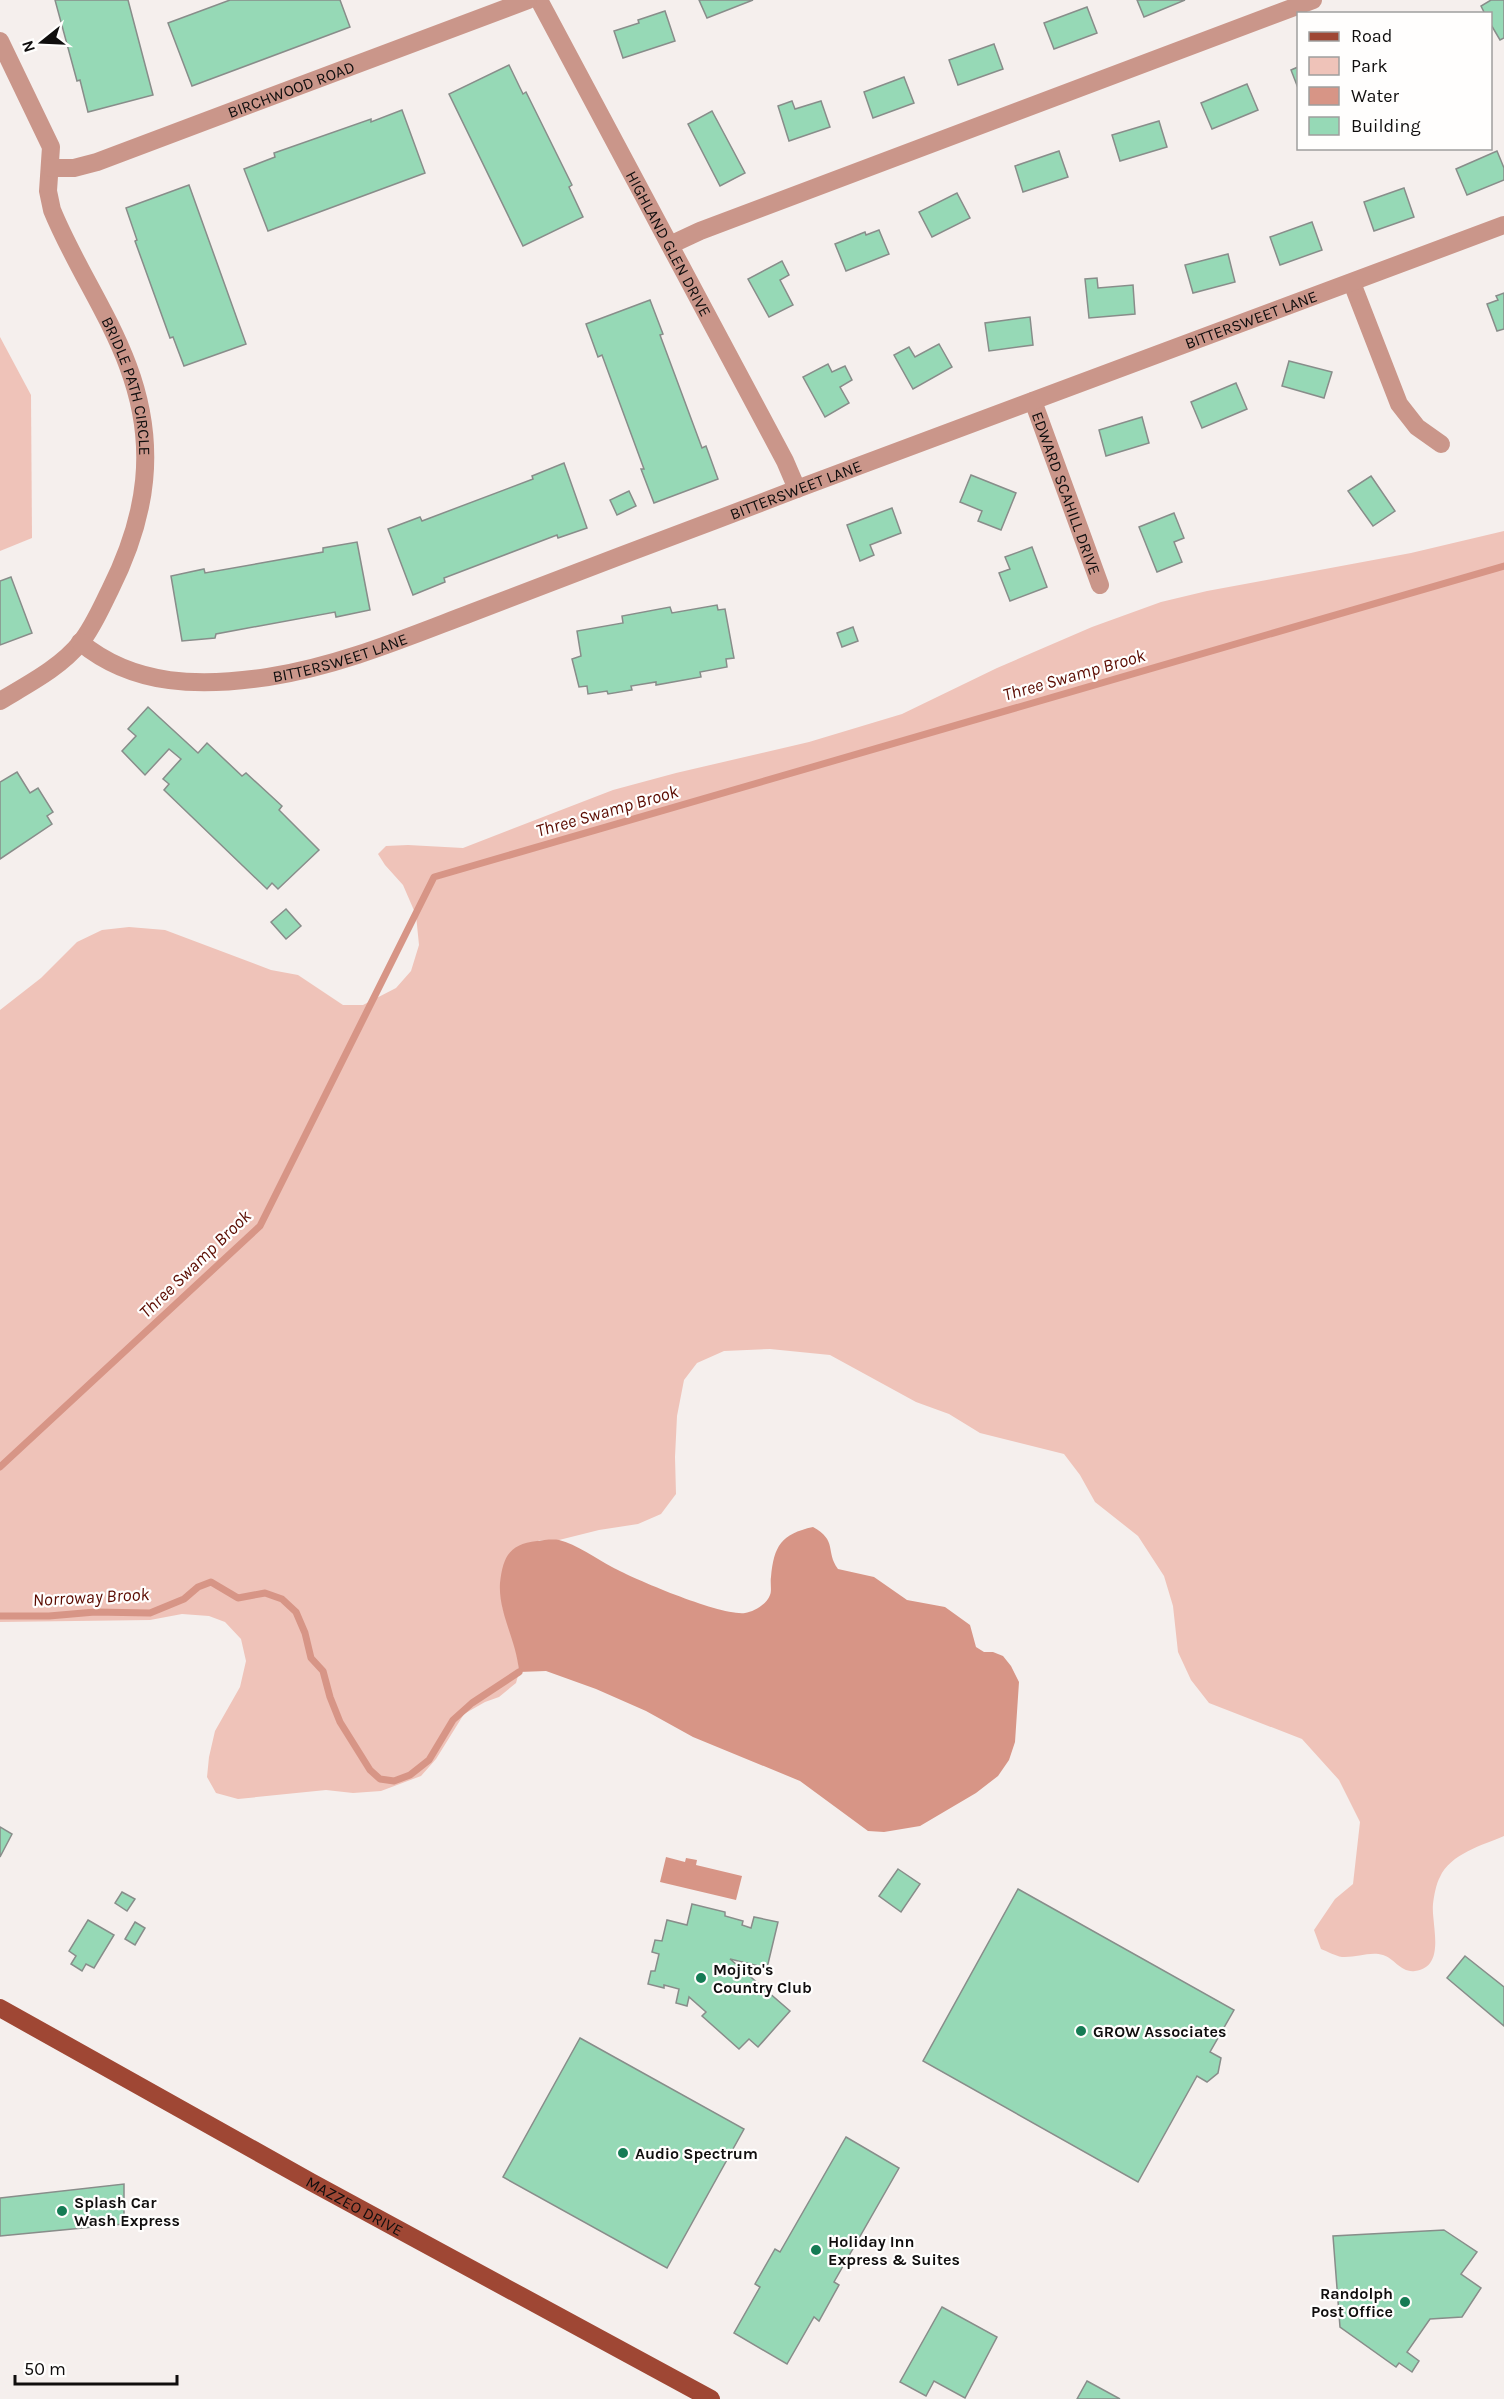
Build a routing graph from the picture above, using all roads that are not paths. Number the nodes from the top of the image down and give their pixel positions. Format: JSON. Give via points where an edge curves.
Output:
{"nodes":[{"id":1,"x":528,"y":0,"type":"edge"},
{"id":2,"x":539,"y":0,"type":"edge"},
{"id":3,"x":1312,"y":0,"type":"edge"},
{"id":4,"x":0,"y":41,"type":"edge"},
{"id":5,"x":51,"y":168,"type":"junction"},
{"id":6,"x":1504,"y":225,"type":"edge"},
{"id":7,"x":670,"y":245,"type":"junction"},
{"id":8,"x":1352,"y":283,"type":"junction"},
{"id":9,"x":1033,"y":401,"type":"junction"},
{"id":10,"x":1441,"y":444,"type":"dead end"},
{"id":11,"x":797,"y":489,"type":"junction"},
{"id":12,"x":1100,"y":585,"type":"dead end"},
{"id":13,"x":80,"y":642,"type":"junction"},
{"id":14,"x":0,"y":701,"type":"edge"},
{"id":15,"x":0,"y":2008,"type":"edge"},
{"id":16,"x":711,"y":2399,"type":"edge"}],
"edges":[{"from":1,"to":5,"type":"street","name":"BIRCHWOOD ROAD","via":[[97,162]]},
{"from":2,"to":7,"type":"street","name":"HIGHLAND GLEN DRIVE"},
{"from":3,"to":7,"type":"street"},
{"from":4,"to":5,"type":"street","name":"BRIDLE PATH CIRCLE","via":[[48,138]]},
{"from":5,"to":13,"type":"street","name":"BRIDLE PATH CIRCLE","via":[[48,191],[52,210],[128,366],[141,408],[145,445],[142,502],[132,541]]},
{"from":6,"to":8,"type":"street","name":"BITTERSWEET LANE"},
{"from":7,"to":11,"type":"street","name":"HIGHLAND GLEN DRIVE"},
{"from":8,"to":9,"type":"street","name":"BITTERSWEET LANE"},
{"from":8,"to":10,"type":"street","via":[[1399,404],[1417,427]]},
{"from":9,"to":11,"type":"street","name":"BITTERSWEET LANE"},
{"from":9,"to":12,"type":"street","name":"EDWARD SCAHILL DRIVE"},
{"from":11,"to":13,"type":"street","name":"BITTERSWEET LANE","via":[[417,633],[310,669],[220,682],[165,680],[113,665]]},
{"from":13,"to":14,"type":"street","name":"BRIDLE PATH CIRCLE","via":[[56,665]]},
{"from":15,"to":16,"type":"main road","name":"MAZZEO DRIVE"}]}
